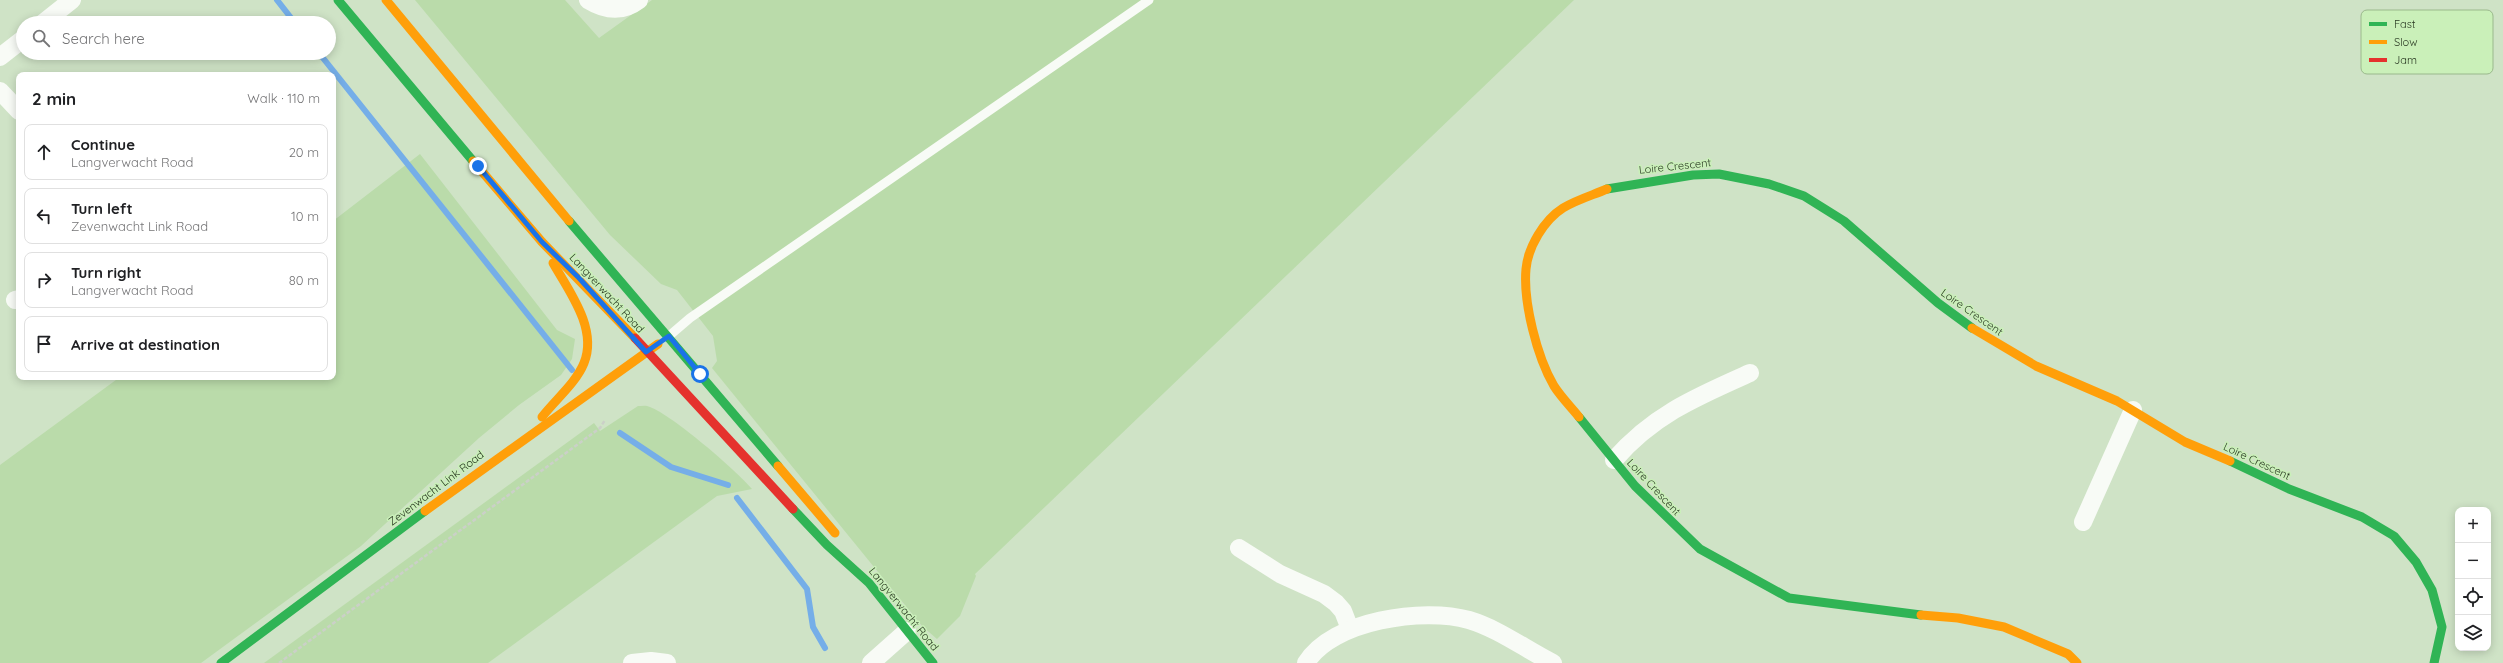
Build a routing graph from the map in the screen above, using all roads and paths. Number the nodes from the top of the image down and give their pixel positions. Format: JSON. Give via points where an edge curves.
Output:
{"nodes":[{"id":1,"x":72,"y":0,"type":"edge"},
{"id":2,"x":338,"y":0,"type":"edge"},
{"id":3,"x":386,"y":0,"type":"edge"},
{"id":4,"x":588,"y":0,"type":"edge"},
{"id":5,"x":639,"y":0,"type":"edge"},
{"id":6,"x":1149,"y":0,"type":"edge"},
{"id":7,"x":52,"y":16,"type":"edge"},
{"id":8,"x":16,"y":45,"type":"edge"},
{"id":9,"x":0,"y":58,"type":"edge"},
{"id":10,"x":0,"y":91,"type":"edge"},
{"id":11,"x":16,"y":108,"type":"edge"},
{"id":12,"x":542,"y":242,"type":"junction"},
{"id":13,"x":669,"y":336,"type":"junction"},
{"id":14,"x":646,"y":352,"type":"junction"},
{"id":15,"x":1750,"y":374,"type":"dead end"},
{"id":16,"x":2133,"y":410,"type":"junction"},
{"id":17,"x":605,"y":420,"type":"dead end"},
{"id":18,"x":525,"y":438,"type":"junction"},
{"id":19,"x":1614,"y":460,"type":"junction"},
{"id":20,"x":2083,"y":522,"type":"dead end"},
{"id":21,"x":1239,"y":548,"type":"dead end"},
{"id":22,"x":857,"y":571,"type":"junction"},
{"id":23,"x":1350,"y":629,"type":"junction"},
{"id":24,"x":907,"y":631,"type":"junction"},
{"id":25,"x":221,"y":663,"type":"edge"},
{"id":26,"x":279,"y":663,"type":"edge"},
{"id":27,"x":632,"y":663,"type":"edge"},
{"id":28,"x":667,"y":663,"type":"edge"},
{"id":29,"x":871,"y":663,"type":"edge"},
{"id":30,"x":933,"y":663,"type":"edge"},
{"id":31,"x":1306,"y":663,"type":"edge"},
{"id":32,"x":1553,"y":663,"type":"edge"},
{"id":33,"x":2078,"y":663,"type":"edge"},
{"id":34,"x":2434,"y":663,"type":"edge"}],
"edges":[{"from":1,"to":7,"type":"street"},
{"from":2,"to":12,"type":"street","name":"Langverwacht Road"},
{"from":3,"to":13,"type":"street","name":"Langverwacht Road","via":[[547,196]]},
{"from":4,"to":5,"type":"street","via":[[610,10],[622,10]]},
{"from":6,"to":13,"type":"lane","via":[[690,318]]},
{"from":8,"to":9,"type":"street"},
{"from":10,"to":11,"type":"street"},
{"from":12,"to":14,"type":"street","name":"Langverwacht Road","via":[[579,278]]},
{"from":12,"to":18,"type":"street","via":[[582,319],[587,347],[583,364]]},
{"from":13,"to":14,"type":"street","name":"Zevenwacht Link Road"},
{"from":13,"to":22,"type":"street","name":"Langverwacht Road","via":[[842,544]]},
{"from":14,"to":18,"type":"street","name":"Zevenwacht Link Road"},
{"from":14,"to":22,"type":"street","name":"Langverwacht Road","via":[[827,545]]},
{"from":15,"to":19,"type":"street","via":[[1676,407],[1633,438]]},
{"from":16,"to":19,"type":"street","name":"Loire Crescent","via":[[2036,366],[1976,331],[1900,272],[1844,221],[1804,196],[1769,184],[1719,174],[1660,178],[1614,186],[1563,208],[1539,234],[1526,269],[1528,302],[1537,347],[1554,386]]},
{"from":16,"to":20,"type":"street"},
{"from":16,"to":34,"type":"street","name":"Loire Crescent","via":[[2185,442],[2248,468],[2289,489],[2362,517],[2394,536],[2416,562],[2432,590],[2442,627]]},
{"from":17,"to":26,"type":"path","via":[[600,428],[524,485]]},
{"from":18,"to":25,"type":"street","name":"Zevenwacht Link Road"},
{"from":19,"to":33,"type":"street","name":"Loire Crescent","via":[[1660,512],[1700,549],[1789,598],[1895,613],[1958,618],[2004,627],[2068,654]]},
{"from":21,"to":23,"type":"street","via":[[1280,574],[1324,594],[1343,611]]},
{"from":22,"to":24,"type":"street","name":"Langverwacht Road"},
{"from":23,"to":31,"type":"street","via":[[1334,638]]},
{"from":23,"to":32,"type":"street","via":[[1389,619],[1442,614],[1470,620]]},
{"from":24,"to":29,"type":"street"},
{"from":24,"to":30,"type":"street","name":"Langverwacht Road"},
{"from":27,"to":28,"type":"street"}]}
